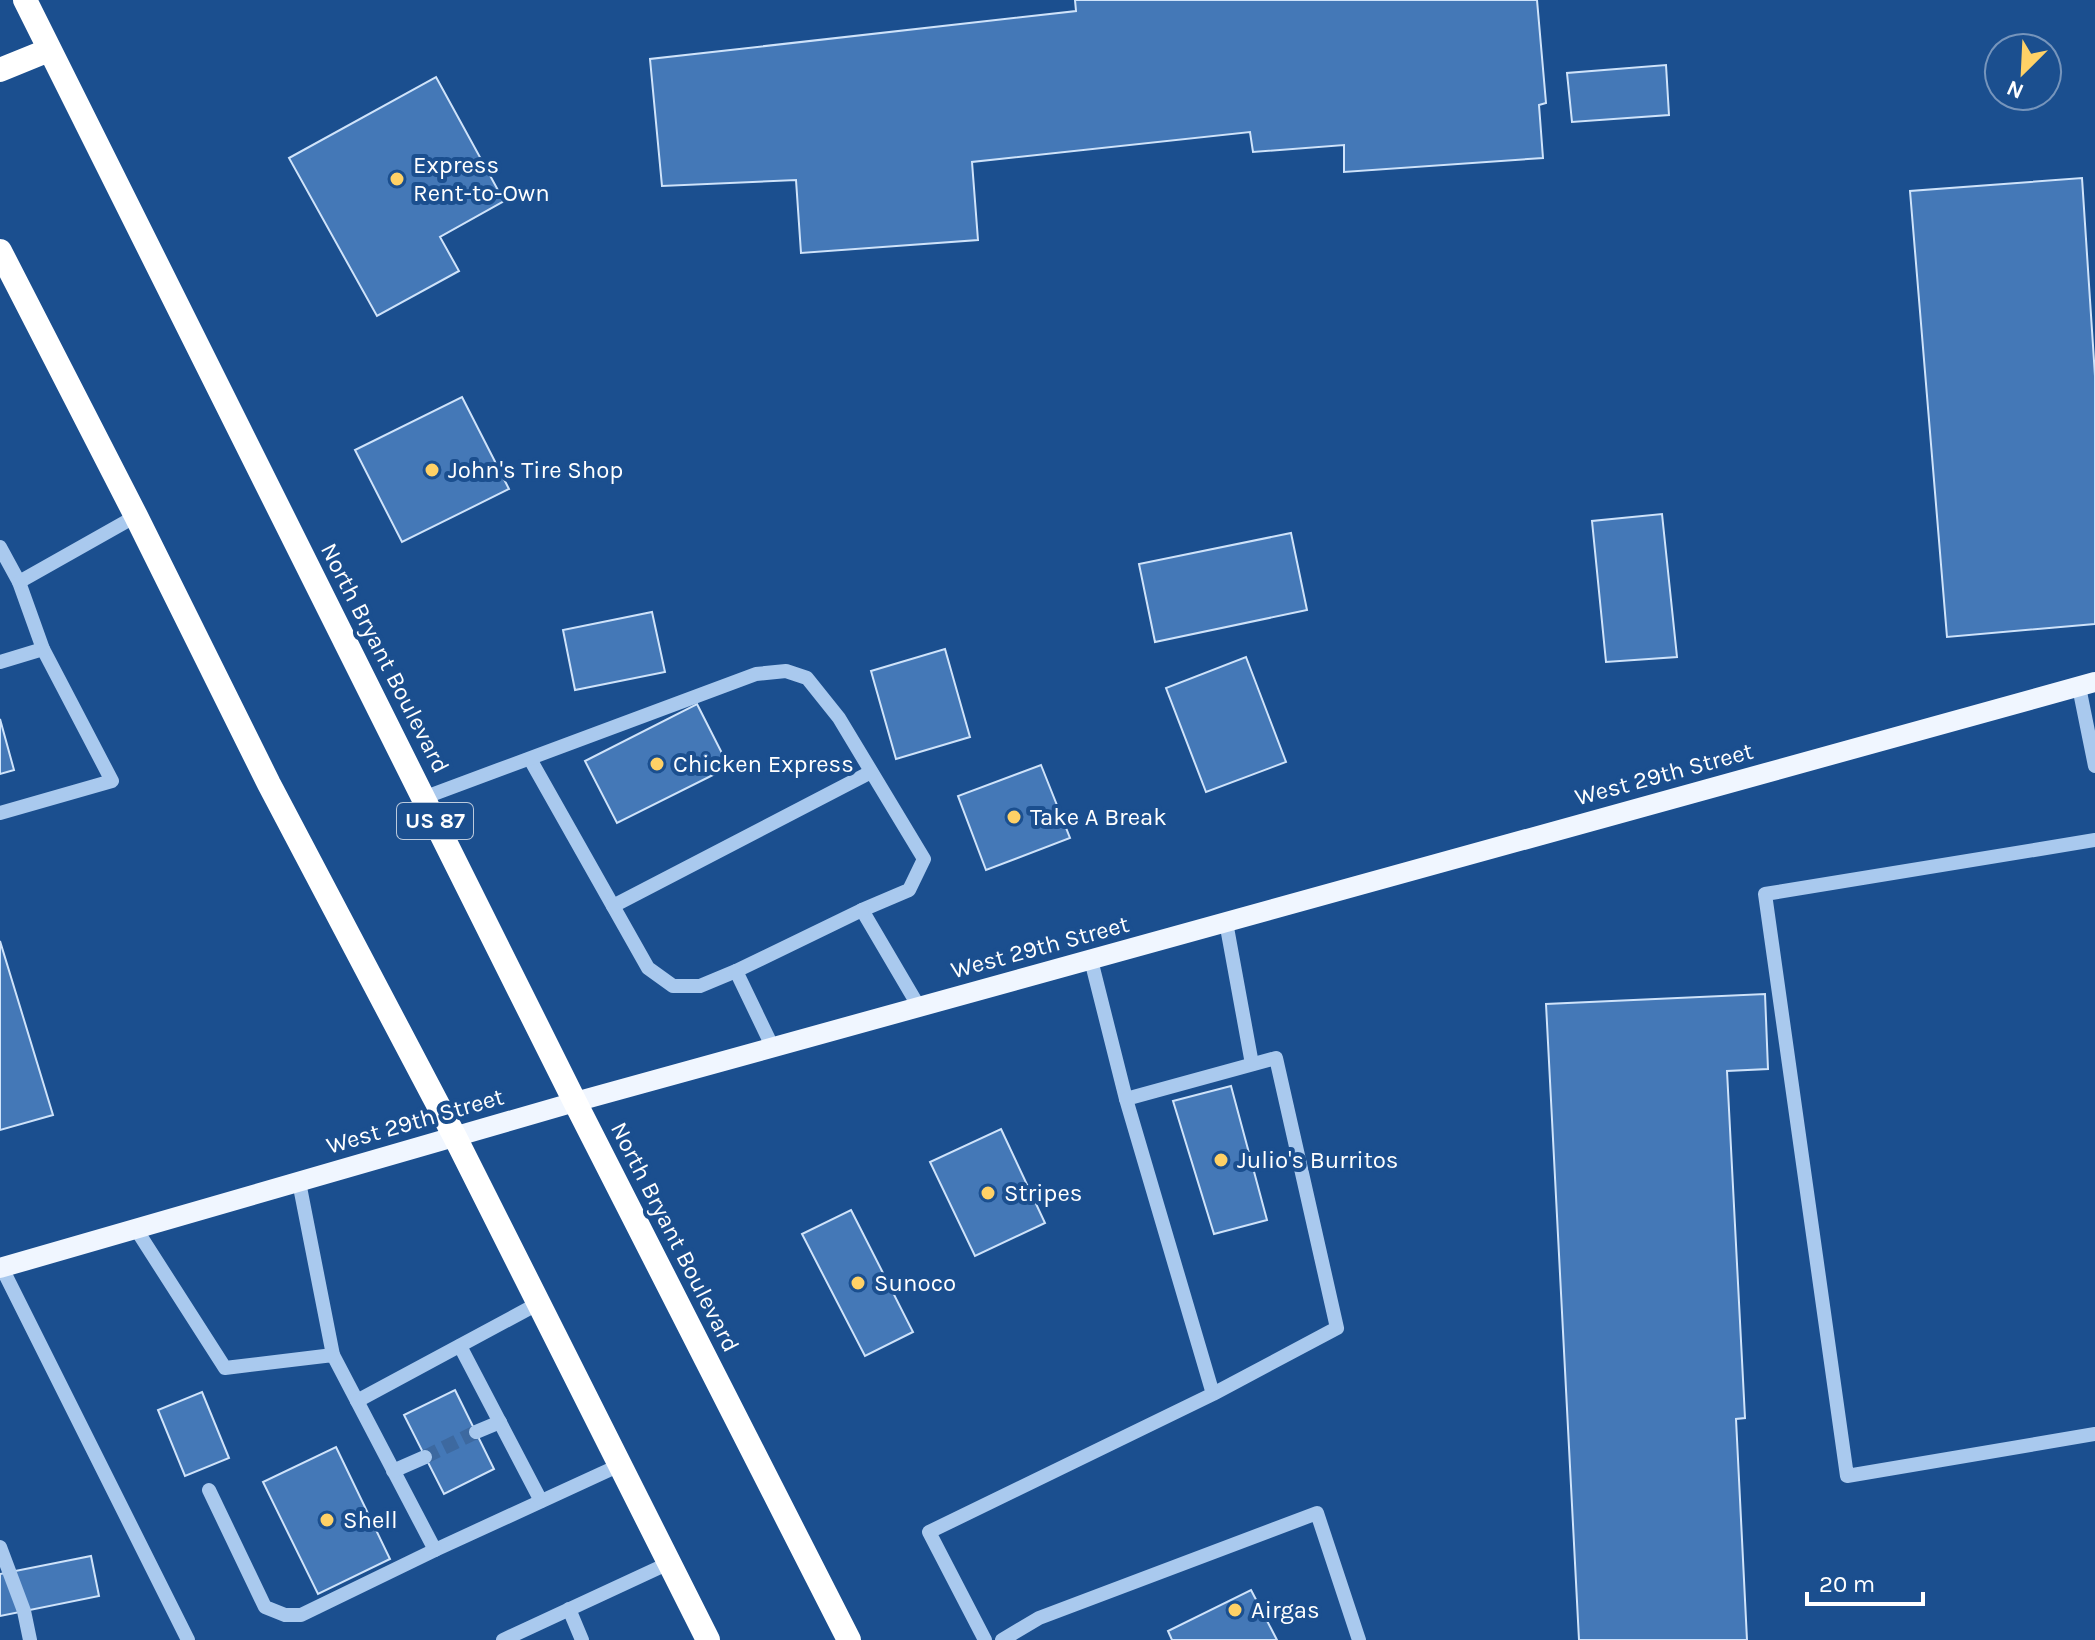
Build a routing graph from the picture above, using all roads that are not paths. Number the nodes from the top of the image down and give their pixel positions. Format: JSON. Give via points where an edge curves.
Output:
{"nodes":[{"id":1,"x":25,"y":0,"type":"edge"},
{"id":2,"x":49,"y":50,"type":"junction"},
{"id":3,"x":0,"y":70,"type":"edge"},
{"id":4,"x":0,"y":251,"type":"edge"},
{"id":5,"x":136,"y":516,"type":"junction"},
{"id":6,"x":0,"y":547,"type":"edge"},
{"id":7,"x":19,"y":582,"type":"junction"},
{"id":8,"x":43,"y":649,"type":"junction"},
{"id":9,"x":0,"y":662,"type":"edge"},
{"id":10,"x":2087,"y":685,"type":"edge"},
{"id":11,"x":530,"y":759,"type":"junction"},
{"id":12,"x":2095,"y":766,"type":"edge"},
{"id":13,"x":871,"y":772,"type":"junction"},
{"id":14,"x":423,"y":798,"type":"junction"},
{"id":15,"x":0,"y":813,"type":"edge"},
{"id":16,"x":2095,"y":840,"type":"edge"},
{"id":17,"x":613,"y":906,"type":"junction"},
{"id":18,"x":862,"y":910,"type":"junction"},
{"id":19,"x":1226,"y":922,"type":"junction"},
{"id":20,"x":1091,"y":960,"type":"junction"},
{"id":21,"x":736,"y":971,"type":"junction"},
{"id":22,"x":919,"y":1007,"type":"junction"},
{"id":23,"x":773,"y":1048,"type":"junction"},
{"id":24,"x":1252,"y":1064,"type":"junction"},
{"id":25,"x":1126,"y":1099,"type":"junction"},
{"id":26,"x":575,"y":1102,"type":"junction"},
{"id":27,"x":455,"y":1137,"type":"junction"},
{"id":28,"x":299,"y":1182,"type":"junction"},
{"id":29,"x":136,"y":1229,"type":"junction"},
{"id":30,"x":1,"y":1268,"type":"edge"},
{"id":31,"x":539,"y":1303,"type":"junction"},
{"id":32,"x":460,"y":1346,"type":"junction"},
{"id":33,"x":333,"y":1355,"type":"junction"},
{"id":34,"x":1213,"y":1394,"type":"junction"},
{"id":35,"x":357,"y":1401,"type":"junction"},
{"id":36,"x":500,"y":1422,"type":"junction"},
{"id":37,"x":476,"y":1432,"type":"tunnel mouth"},
{"id":38,"x":2095,"y":1434,"type":"edge"},
{"id":39,"x":425,"y":1457,"type":"tunnel mouth"},
{"id":40,"x":620,"y":1465,"type":"junction"},
{"id":41,"x":393,"y":1471,"type":"junction"},
{"id":42,"x":209,"y":1490,"type":"dead end"},
{"id":43,"x":541,"y":1501,"type":"junction"},
{"id":44,"x":0,"y":1547,"type":"edge"},
{"id":45,"x":435,"y":1550,"type":"junction"},
{"id":46,"x":669,"y":1563,"type":"junction"},
{"id":47,"x":569,"y":1609,"type":"junction"},
{"id":48,"x":30,"y":1640,"type":"edge"},
{"id":49,"x":188,"y":1640,"type":"edge"},
{"id":50,"x":503,"y":1640,"type":"edge"},
{"id":51,"x":582,"y":1640,"type":"edge"},
{"id":52,"x":708,"y":1640,"type":"edge"},
{"id":53,"x":849,"y":1640,"type":"edge"},
{"id":54,"x":985,"y":1640,"type":"edge"},
{"id":55,"x":1002,"y":1640,"type":"edge"},
{"id":56,"x":1359,"y":1640,"type":"edge"}],
"edges":[{"from":1,"to":2,"type":"highway","name":"North Bryant Boulevard","number":"US 87"},
{"from":2,"to":3,"type":"highway"},
{"from":2,"to":14,"type":"highway","name":"North Bryant Boulevard","number":"US 87"},
{"from":4,"to":5,"type":"highway"},
{"from":5,"to":7,"type":"lane"},
{"from":5,"to":27,"type":"highway","via":[[269,784]]},
{"from":6,"to":7,"type":"lane"},
{"from":7,"to":8,"type":"lane"},
{"from":8,"to":9,"type":"lane"},
{"from":8,"to":15,"type":"lane","via":[[112,781]]},
{"from":10,"to":12,"type":"lane"},
{"from":10,"to":19,"type":"main road","name":"West 29th Street"},
{"from":11,"to":13,"type":"lane","via":[[756,674],[786,671],[807,678]]},
{"from":11,"to":14,"type":"lane"},
{"from":11,"to":17,"type":"lane"},
{"from":13,"to":17,"type":"lane"},
{"from":13,"to":18,"type":"lane","via":[[924,859],[909,890]]},
{"from":14,"to":26,"type":"highway","name":"North Bryant Boulevard","number":"US 87"},
{"from":16,"to":38,"type":"lane","via":[[1765,894],[1847,1476]]},
{"from":17,"to":21,"type":"lane","via":[[648,968],[673,986],[700,986]]},
{"from":18,"to":21,"type":"lane"},
{"from":18,"to":22,"type":"lane"},
{"from":19,"to":20,"type":"main road","name":"West 29th Street"},
{"from":19,"to":24,"type":"lane"},
{"from":20,"to":22,"type":"main road","name":"West 29th Street"},
{"from":20,"to":25,"type":"lane"},
{"from":21,"to":23,"type":"lane"},
{"from":22,"to":23,"type":"main road","name":"West 29th Street"},
{"from":23,"to":26,"type":"main road","name":"West 29th Street"},
{"from":24,"to":25,"type":"lane"},
{"from":24,"to":34,"type":"lane","via":[[1276,1058],[1337,1328]]},
{"from":25,"to":34,"type":"lane"},
{"from":26,"to":27,"type":"main road","name":"West 29th Street"},
{"from":26,"to":53,"type":"highway","name":"North Bryant Boulevard","number":"US 87"},
{"from":27,"to":28,"type":"main road","name":"West 29th Street"},
{"from":27,"to":31,"type":"highway"},
{"from":28,"to":29,"type":"main road","name":"West 29th Street"},
{"from":28,"to":33,"type":"lane"},
{"from":29,"to":30,"type":"main road","name":"West 29th Street"},
{"from":29,"to":33,"type":"lane","via":[[225,1368]]},
{"from":30,"to":49,"type":"lane"},
{"from":31,"to":32,"type":"lane"},
{"from":31,"to":40,"type":"highway"},
{"from":32,"to":35,"type":"lane"},
{"from":32,"to":36,"type":"lane"},
{"from":33,"to":35,"type":"lane"},
{"from":34,"to":54,"type":"lane","via":[[929,1532]]},
{"from":35,"to":41,"type":"lane"},
{"from":36,"to":37,"type":"lane"},
{"from":36,"to":43,"type":"lane"},
{"from":39,"to":41,"type":"lane"},
{"from":40,"to":43,"type":"lane"},
{"from":40,"to":46,"type":"highway"},
{"from":41,"to":45,"type":"lane"},
{"from":42,"to":45,"type":"lane","via":[[265,1607],[285,1615],[301,1615]]},
{"from":43,"to":45,"type":"lane"},
{"from":44,"to":48,"type":"lane"},
{"from":46,"to":47,"type":"lane"},
{"from":46,"to":52,"type":"highway"},
{"from":47,"to":50,"type":"lane"},
{"from":47,"to":51,"type":"lane"},
{"from":55,"to":56,"type":"lane","via":[[1039,1618],[1317,1513]]}]}
